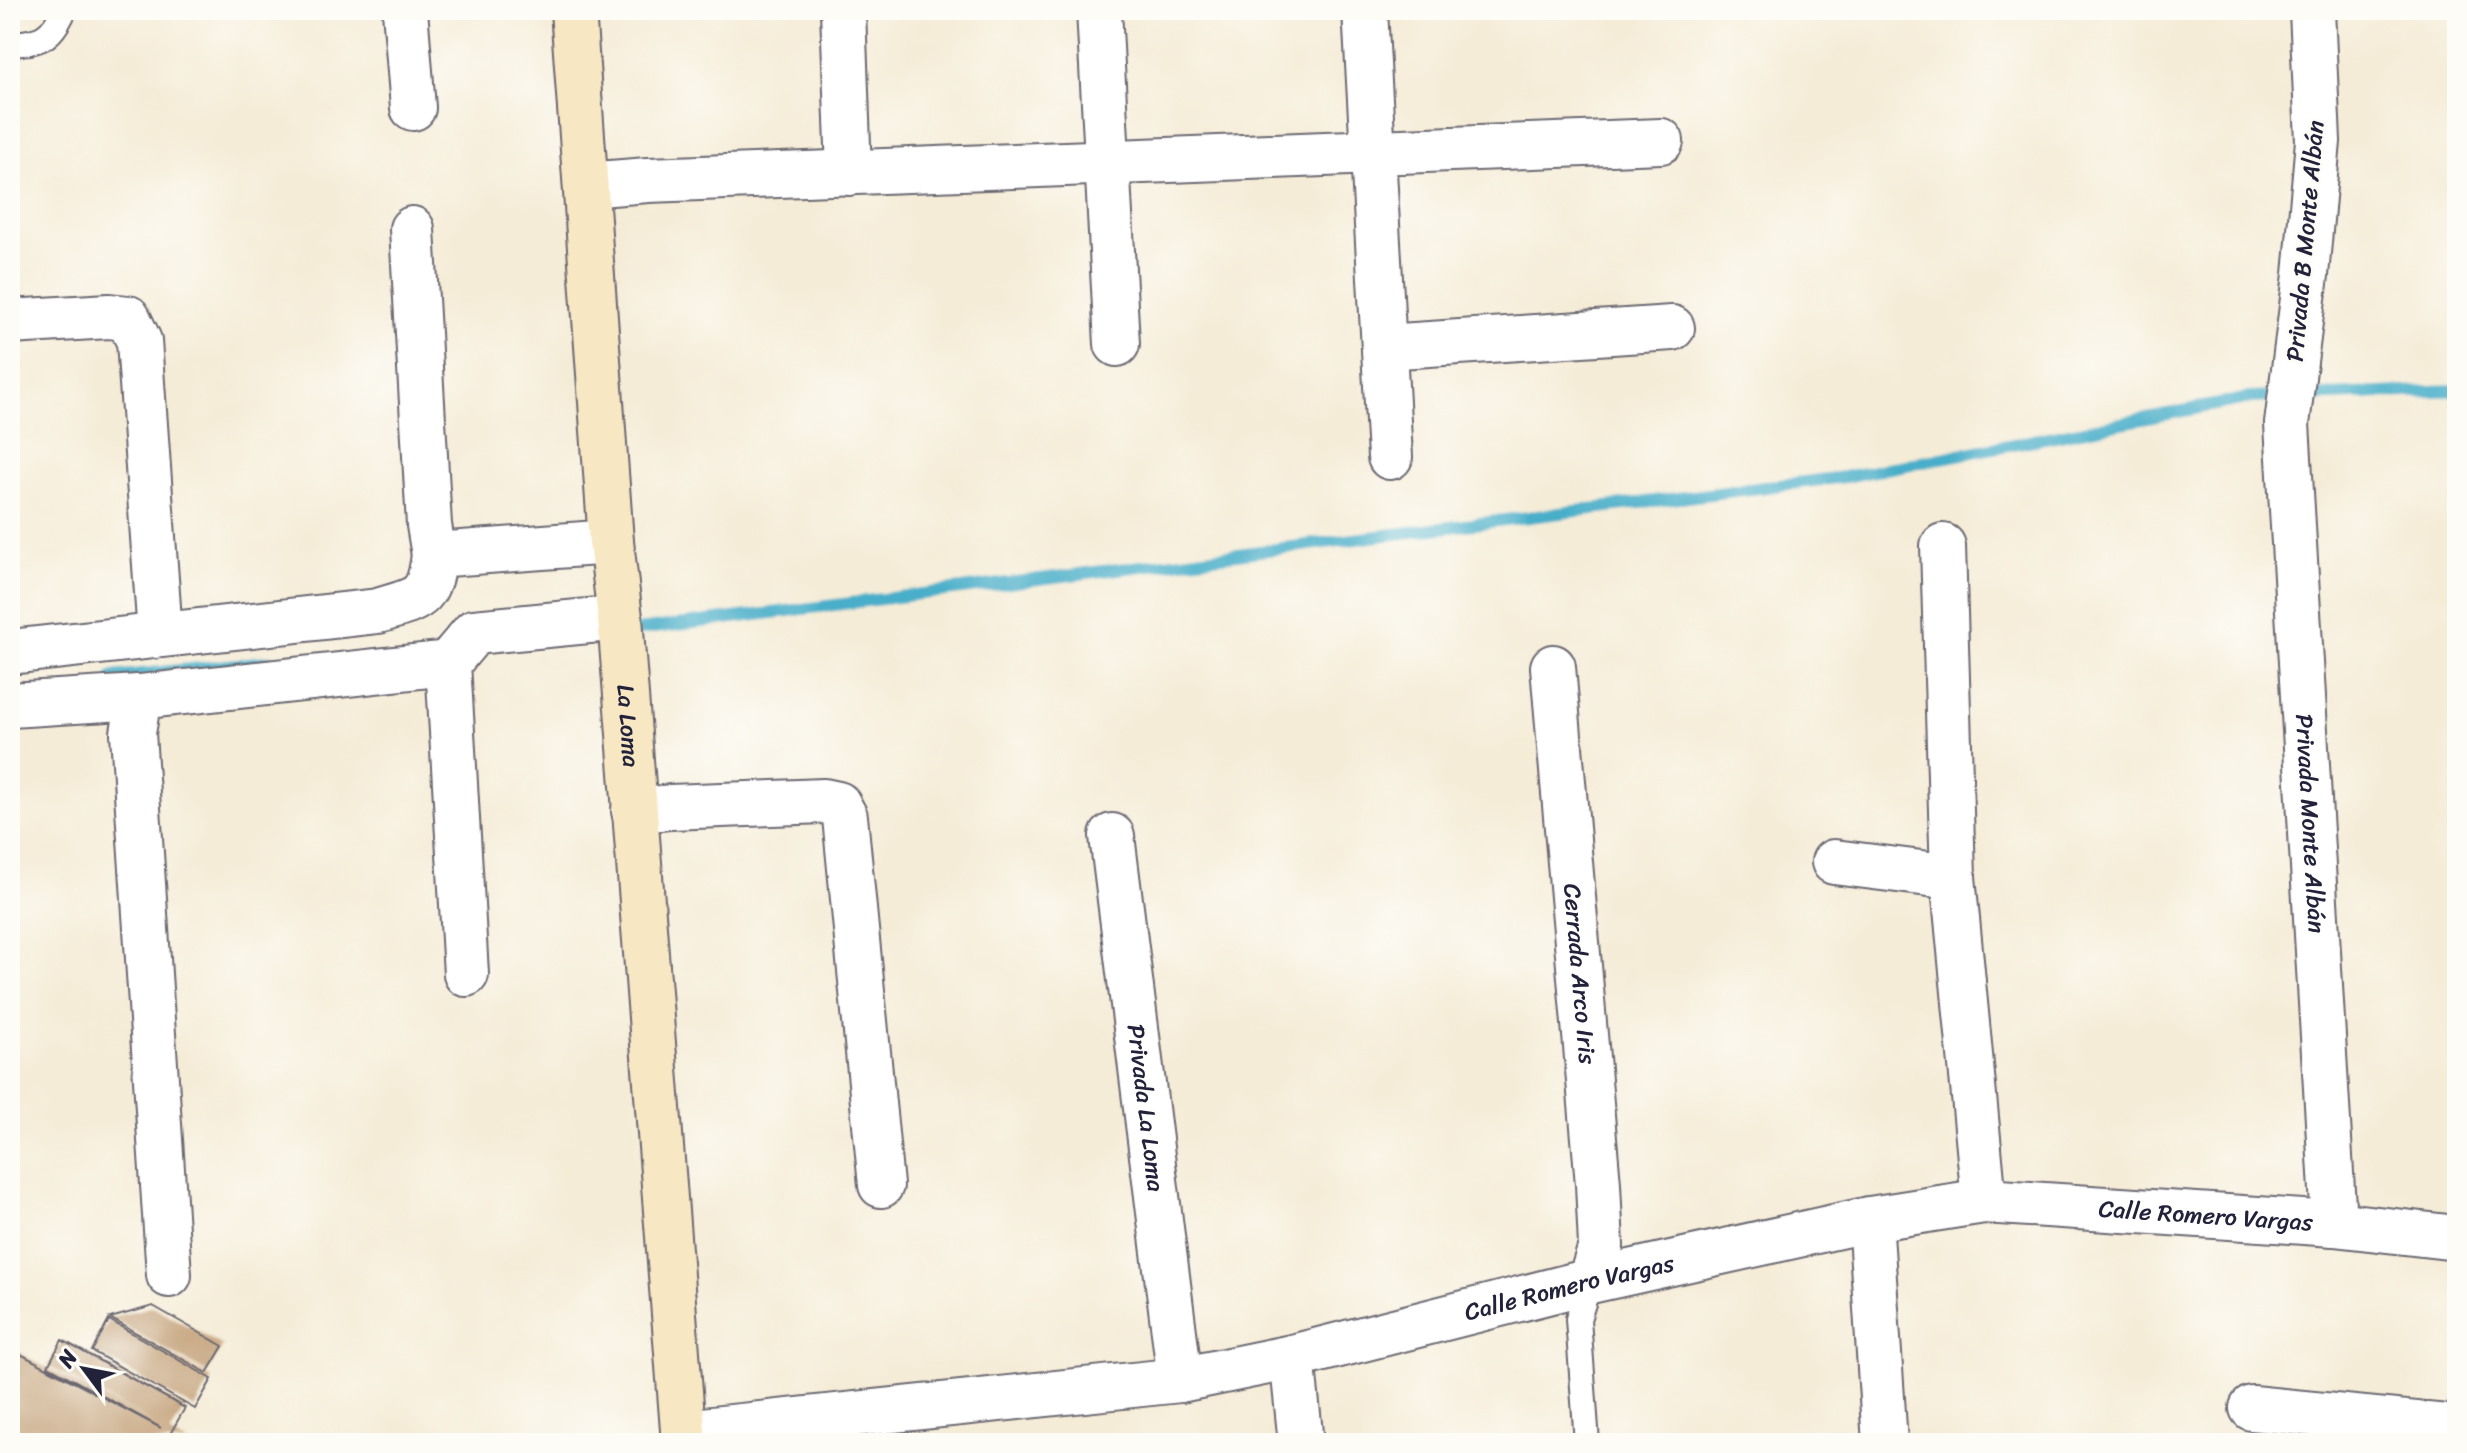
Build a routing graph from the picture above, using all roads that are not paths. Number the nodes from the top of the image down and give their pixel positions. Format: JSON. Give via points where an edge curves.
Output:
{"nodes":[{"id":1,"x":405,"y":10,"type":"edge"},
{"id":2,"x":573,"y":10,"type":"edge"},
{"id":3,"x":843,"y":10,"type":"edge"},
{"id":4,"x":1099,"y":10,"type":"edge"},
{"id":5,"x":1365,"y":10,"type":"edge"},
{"id":6,"x":2312,"y":10,"type":"edge"},
{"id":7,"x":60,"y":20,"type":"edge"},
{"id":8,"x":10,"y":44,"type":"edge"},
{"id":9,"x":413,"y":108,"type":"dead end"},
{"id":10,"x":1661,"y":141,"type":"dead end"},
{"id":11,"x":1373,"y":153,"type":"junction"},
{"id":12,"x":1107,"y":163,"type":"junction"},
{"id":13,"x":849,"y":173,"type":"junction"},
{"id":14,"x":586,"y":185,"type":"junction"},
{"id":15,"x":412,"y":229,"type":"dead end"},
{"id":16,"x":10,"y":322,"type":"edge"},
{"id":17,"x":1672,"y":328,"type":"dead end"},
{"id":18,"x":1117,"y":344,"type":"dead end"},
{"id":19,"x":1384,"y":347,"type":"junction"},
{"id":20,"x":2287,"y":424,"type":"joint"},
{"id":21,"x":1390,"y":457,"type":"dead end"},
{"id":22,"x":611,"y":542,"type":"junction"},
{"id":23,"x":1943,"y":546,"type":"dead end"},
{"id":24,"x":434,"y":555,"type":"junction"},
{"id":25,"x":620,"y":618,"type":"junction"},
{"id":26,"x":160,"y":635,"type":"junction"},
{"id":27,"x":10,"y":652,"type":"edge"},
{"id":28,"x":448,"y":663,"type":"junction"},
{"id":29,"x":1553,"y":667,"type":"dead end"},
{"id":30,"x":139,"y":697,"type":"junction"},
{"id":31,"x":10,"y":705,"type":"edge"},
{"id":32,"x":634,"y":811,"type":"junction"},
{"id":33,"x":1112,"y":836,"type":"dead end"},
{"id":34,"x":1834,"y":862,"type":"dead end"},
{"id":35,"x":1953,"y":877,"type":"junction"},
{"id":36,"x":466,"y":974,"type":"dead end"},
{"id":37,"x":881,"y":1185,"type":"dead end"},
{"id":38,"x":1984,"y":1201,"type":"junction"},
{"id":39,"x":1870,"y":1219,"type":"junction"},
{"id":40,"x":2334,"y":1224,"type":"junction"},
{"id":41,"x":2457,"y":1238,"type":"edge"},
{"id":42,"x":169,"y":1275,"type":"dead end"},
{"id":43,"x":1590,"y":1281,"type":"junction"},
{"id":44,"x":1292,"y":1357,"type":"junction"},
{"id":45,"x":1180,"y":1380,"type":"junction"},
{"id":46,"x":2252,"y":1408,"type":"dead end"},
{"id":47,"x":2457,"y":1428,"type":"edge"},
{"id":48,"x":683,"y":1438,"type":"edge"},
{"id":49,"x":1301,"y":1443,"type":"edge"},
{"id":50,"x":1587,"y":1443,"type":"edge"},
{"id":51,"x":1885,"y":1443,"type":"edge"}],
"edges":[{"from":1,"to":9,"type":"street"},
{"from":2,"to":14,"type":"street","name":"La Loma"},
{"from":3,"to":13,"type":"street"},
{"from":4,"to":12,"type":"street"},
{"from":5,"to":11,"type":"street"},
{"from":6,"to":20,"type":"street","name":"Privada B Monte Albán","via":[[2318,141]]},
{"from":7,"to":8,"type":"lane","via":[[31,43]]},
{"from":10,"to":11,"type":"street"},
{"from":11,"to":12,"type":"street"},
{"from":11,"to":19,"type":"street"},
{"from":12,"to":13,"type":"street"},
{"from":12,"to":18,"type":"street"},
{"from":13,"to":14,"type":"street"},
{"from":14,"to":22,"type":"street","name":"La Loma"},
{"from":15,"to":24,"type":"street"},
{"from":16,"to":26,"type":"street","via":[[128,318],[139,341]]},
{"from":17,"to":19,"type":"street"},
{"from":19,"to":21,"type":"street"},
{"from":20,"to":40,"type":"street","name":"Privada Monte Albán"},
{"from":22,"to":24,"type":"street"},
{"from":22,"to":25,"type":"street","name":"La Loma"},
{"from":23,"to":35,"type":"street"},
{"from":24,"to":26,"type":"street","via":[[430,584],[416,599],[378,611]]},
{"from":25,"to":28,"type":"street","via":[[474,632]]},
{"from":25,"to":32,"type":"street","name":"La Loma"},
{"from":26,"to":27,"type":"street"},
{"from":28,"to":30,"type":"street"},
{"from":28,"to":36,"type":"street"},
{"from":29,"to":43,"type":"street","name":"Cerrada Arco Iris","via":[[1599,1200],[1601,1246]]},
{"from":30,"to":31,"type":"street"},
{"from":30,"to":42,"type":"street","via":[[133,733]]},
{"from":32,"to":37,"type":"street","via":[[838,804],[845,817]]},
{"from":32,"to":48,"type":"street","name":"La Loma"},
{"from":33,"to":45,"type":"street","name":"Privada La Loma"},
{"from":34,"to":35,"type":"street"},
{"from":35,"to":38,"type":"street"},
{"from":38,"to":39,"type":"street","name":"Calle Romero Vargas"},
{"from":38,"to":40,"type":"street","name":"Calle Romero Vargas"},
{"from":39,"to":43,"type":"street","name":"Calle Romero Vargas"},
{"from":39,"to":51,"type":"street"},
{"from":40,"to":41,"type":"street","name":"Calle Romero Vargas"},
{"from":43,"to":44,"type":"street","name":"Calle Romero Vargas"},
{"from":43,"to":50,"type":"lane","via":[[1578,1319]]},
{"from":44,"to":45,"type":"street","name":"Calle Romero Vargas"},
{"from":44,"to":49,"type":"street"},
{"from":45,"to":48,"type":"street","name":"Calle Romero Vargas"},
{"from":46,"to":47,"type":"street"}]}
